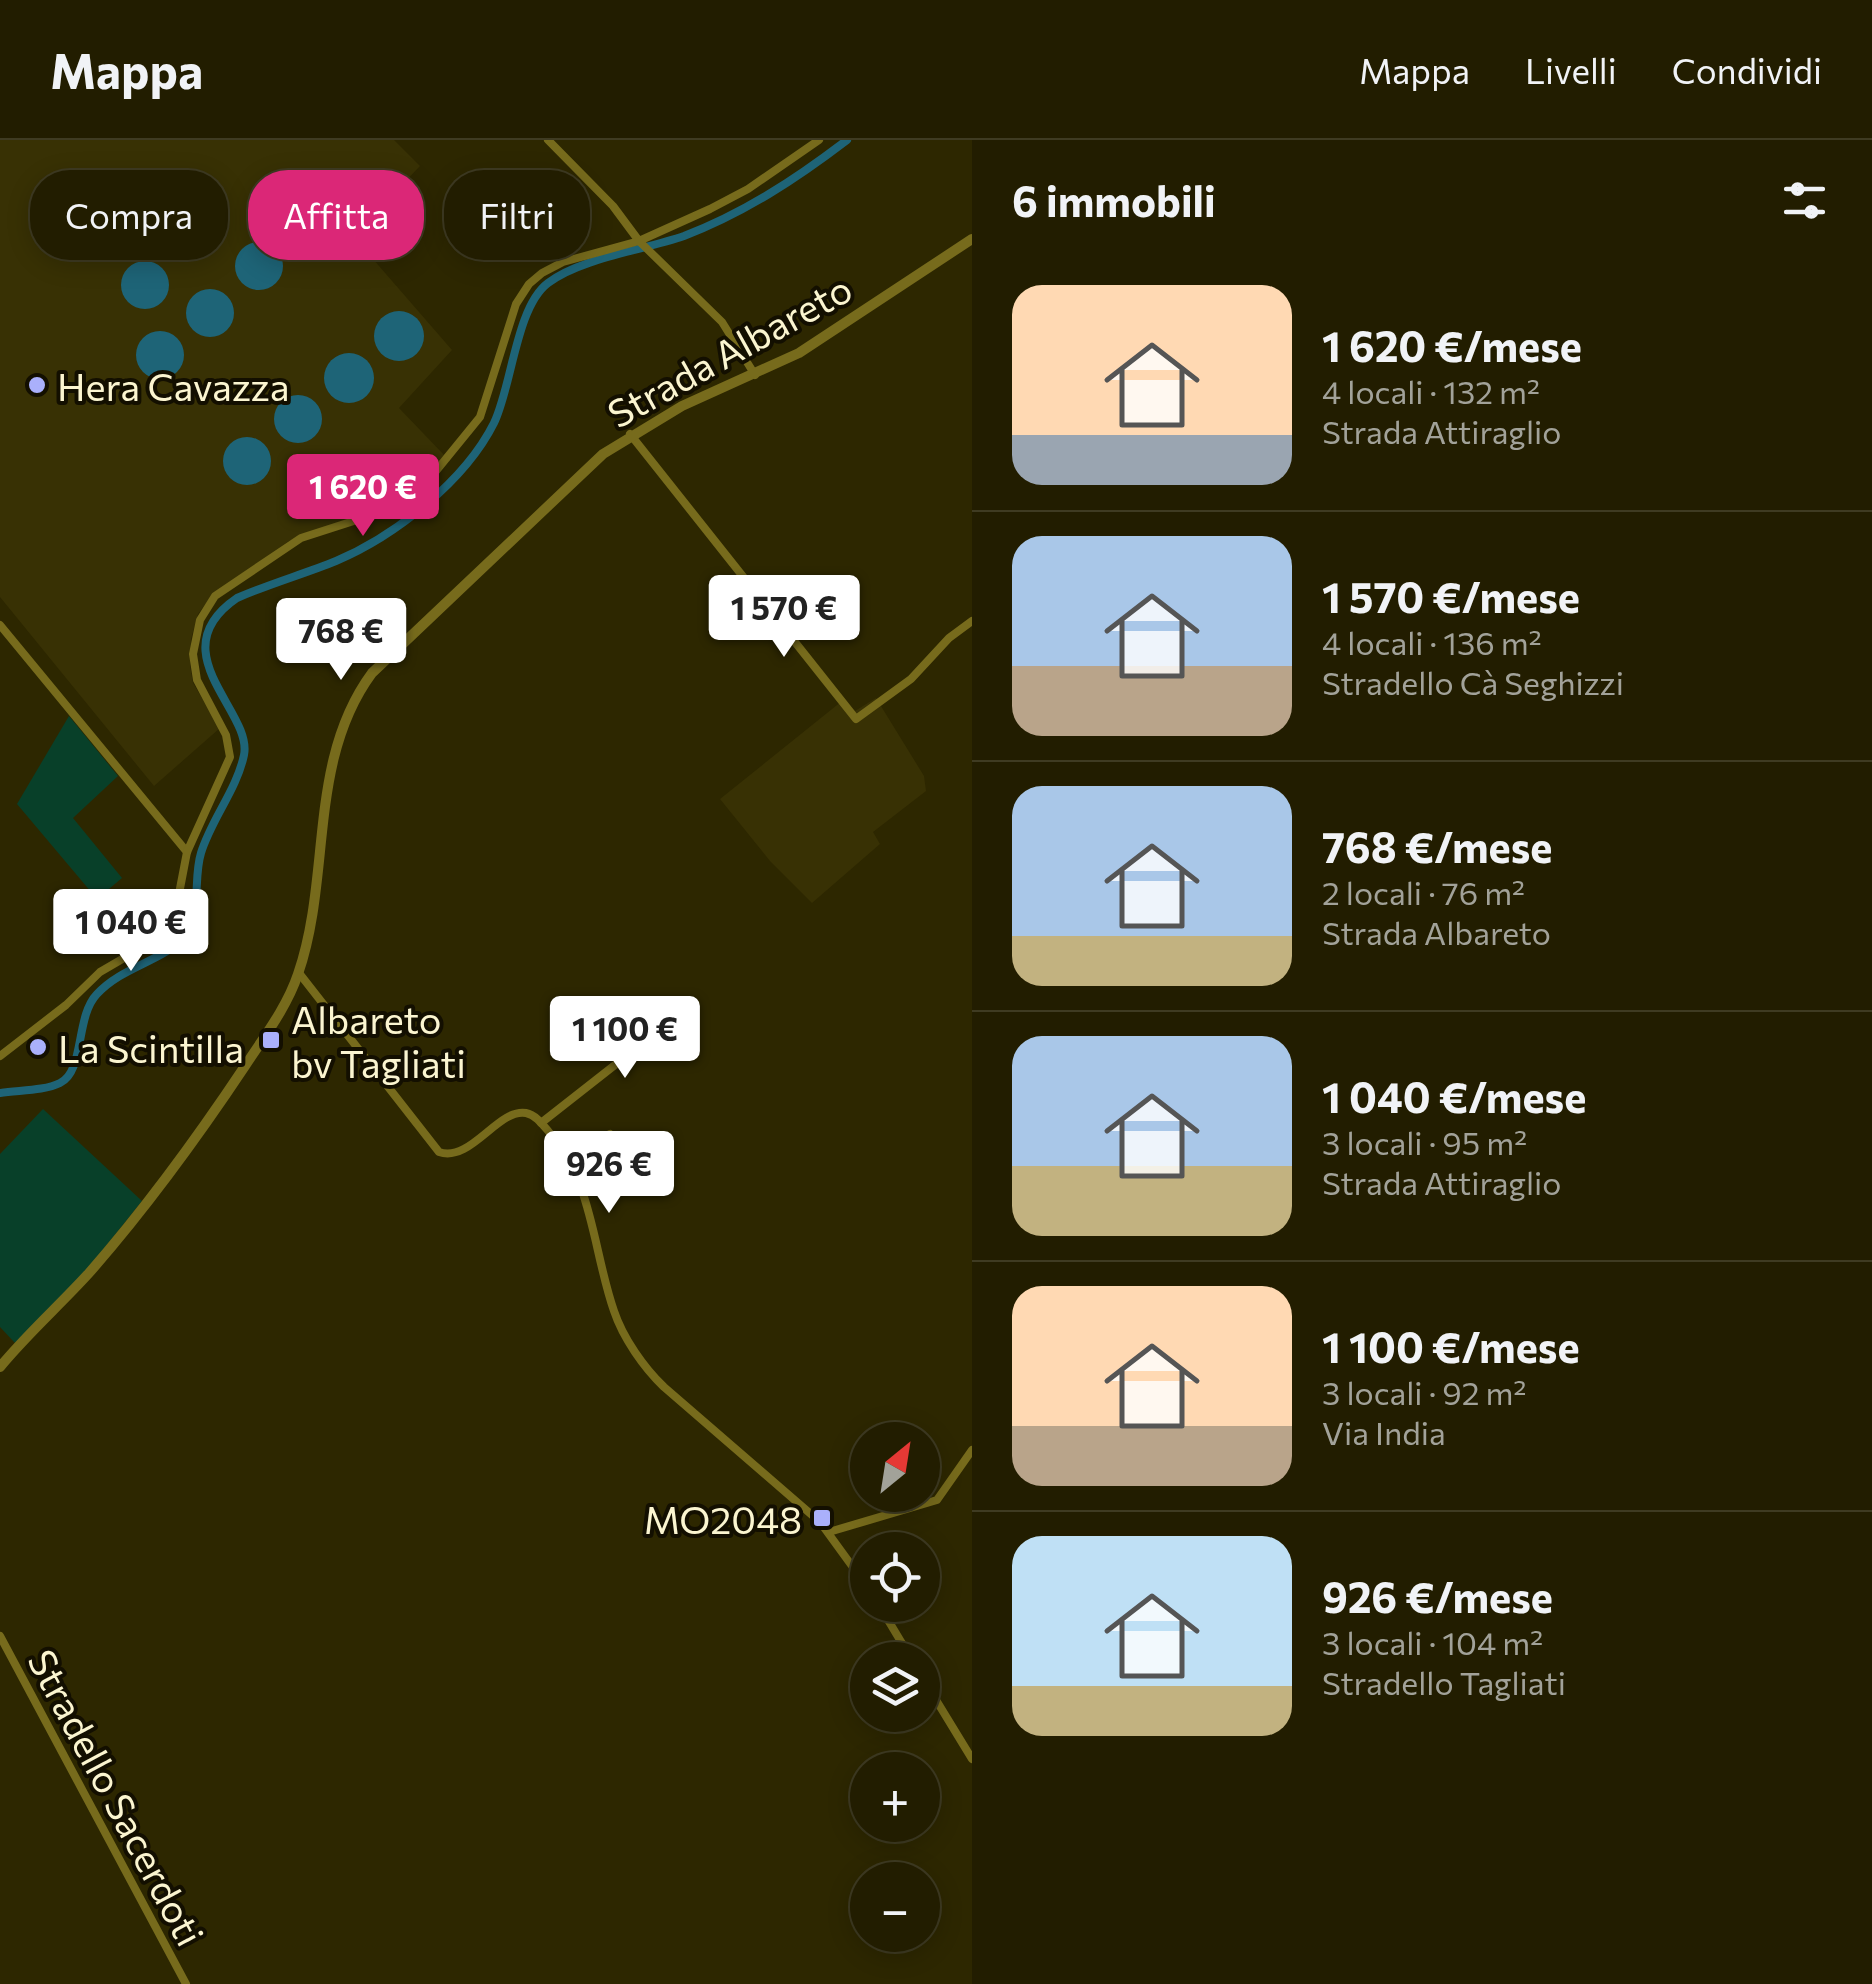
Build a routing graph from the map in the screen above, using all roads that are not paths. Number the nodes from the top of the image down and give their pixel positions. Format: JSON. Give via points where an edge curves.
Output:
{"nodes":[{"id":1,"x":548,"y":140,"type":"edge"},
{"id":2,"x":819,"y":140,"type":"edge"},
{"id":3,"x":972,"y":239,"type":"edge"},
{"id":4,"x":639,"y":241,"type":"junction"},
{"id":5,"x":755,"y":375,"type":"junction"},
{"id":6,"x":630,"y":434,"type":"junction"},
{"id":7,"x":972,"y":621,"type":"edge"},
{"id":8,"x":0,"y":624,"type":"edge"},
{"id":9,"x":187,"y":852,"type":"junction"},
{"id":10,"x":298,"y":974,"type":"junction"},
{"id":11,"x":685,"y":1010,"type":"dead end"},
{"id":12,"x":0,"y":1056,"type":"edge"},
{"id":13,"x":541,"y":1124,"type":"junction"},
{"id":14,"x":610,"y":1134,"type":"dead end"},
{"id":15,"x":569,"y":1160,"type":"junction"},
{"id":16,"x":0,"y":1367,"type":"edge"},
{"id":17,"x":972,"y":1450,"type":"edge"},
{"id":18,"x":829,"y":1532,"type":"junction"},
{"id":19,"x":850,"y":1562,"type":"edge"},
{"id":20,"x":0,"y":1636,"type":"edge"},
{"id":21,"x":940,"y":1707,"type":"edge"},
{"id":22,"x":972,"y":1759,"type":"edge"},
{"id":23,"x":186,"y":1984,"type":"edge"}],
"edges":[{"from":1,"to":4,"type":"street"},
{"from":2,"to":4,"type":"street","via":[[748,189]]},
{"from":3,"to":5,"type":"street","name":"Strada Albareto"},
{"from":4,"to":5,"type":"street","via":[[722,322]]},
{"from":4,"to":9,"type":"street","via":[[563,262],[529,284],[516,304],[480,417],[412,494],[382,514],[294,542],[211,602],[197,627],[194,669],[226,734],[230,757]]},
{"from":5,"to":6,"type":"street","name":"Strada Albareto"},
{"from":6,"to":7,"type":"street","via":[[856,719]]},
{"from":6,"to":10,"type":"street","name":"Strada Albareto","via":[[361,688],[334,762]]},
{"from":8,"to":9,"type":"street"},
{"from":9,"to":12,"type":"street","via":[[170,929],[100,972]]},
{"from":10,"to":13,"type":"street","via":[[439,1152],[457,1152],[518,1113]]},
{"from":10,"to":16,"type":"street","name":"Strada Albareto","via":[[192,1145],[86,1276]]},
{"from":11,"to":13,"type":"street"},
{"from":13,"to":15,"type":"street"},
{"from":14,"to":15,"type":"street"},
{"from":15,"to":18,"type":"street","via":[[614,1314],[644,1364]]},
{"from":17,"to":18,"type":"street","via":[[937,1500]]},
{"from":18,"to":19,"type":"street"},
{"from":20,"to":23,"type":"street","name":"Stradello Sacerdoti"},
{"from":21,"to":22,"type":"street"}]}
